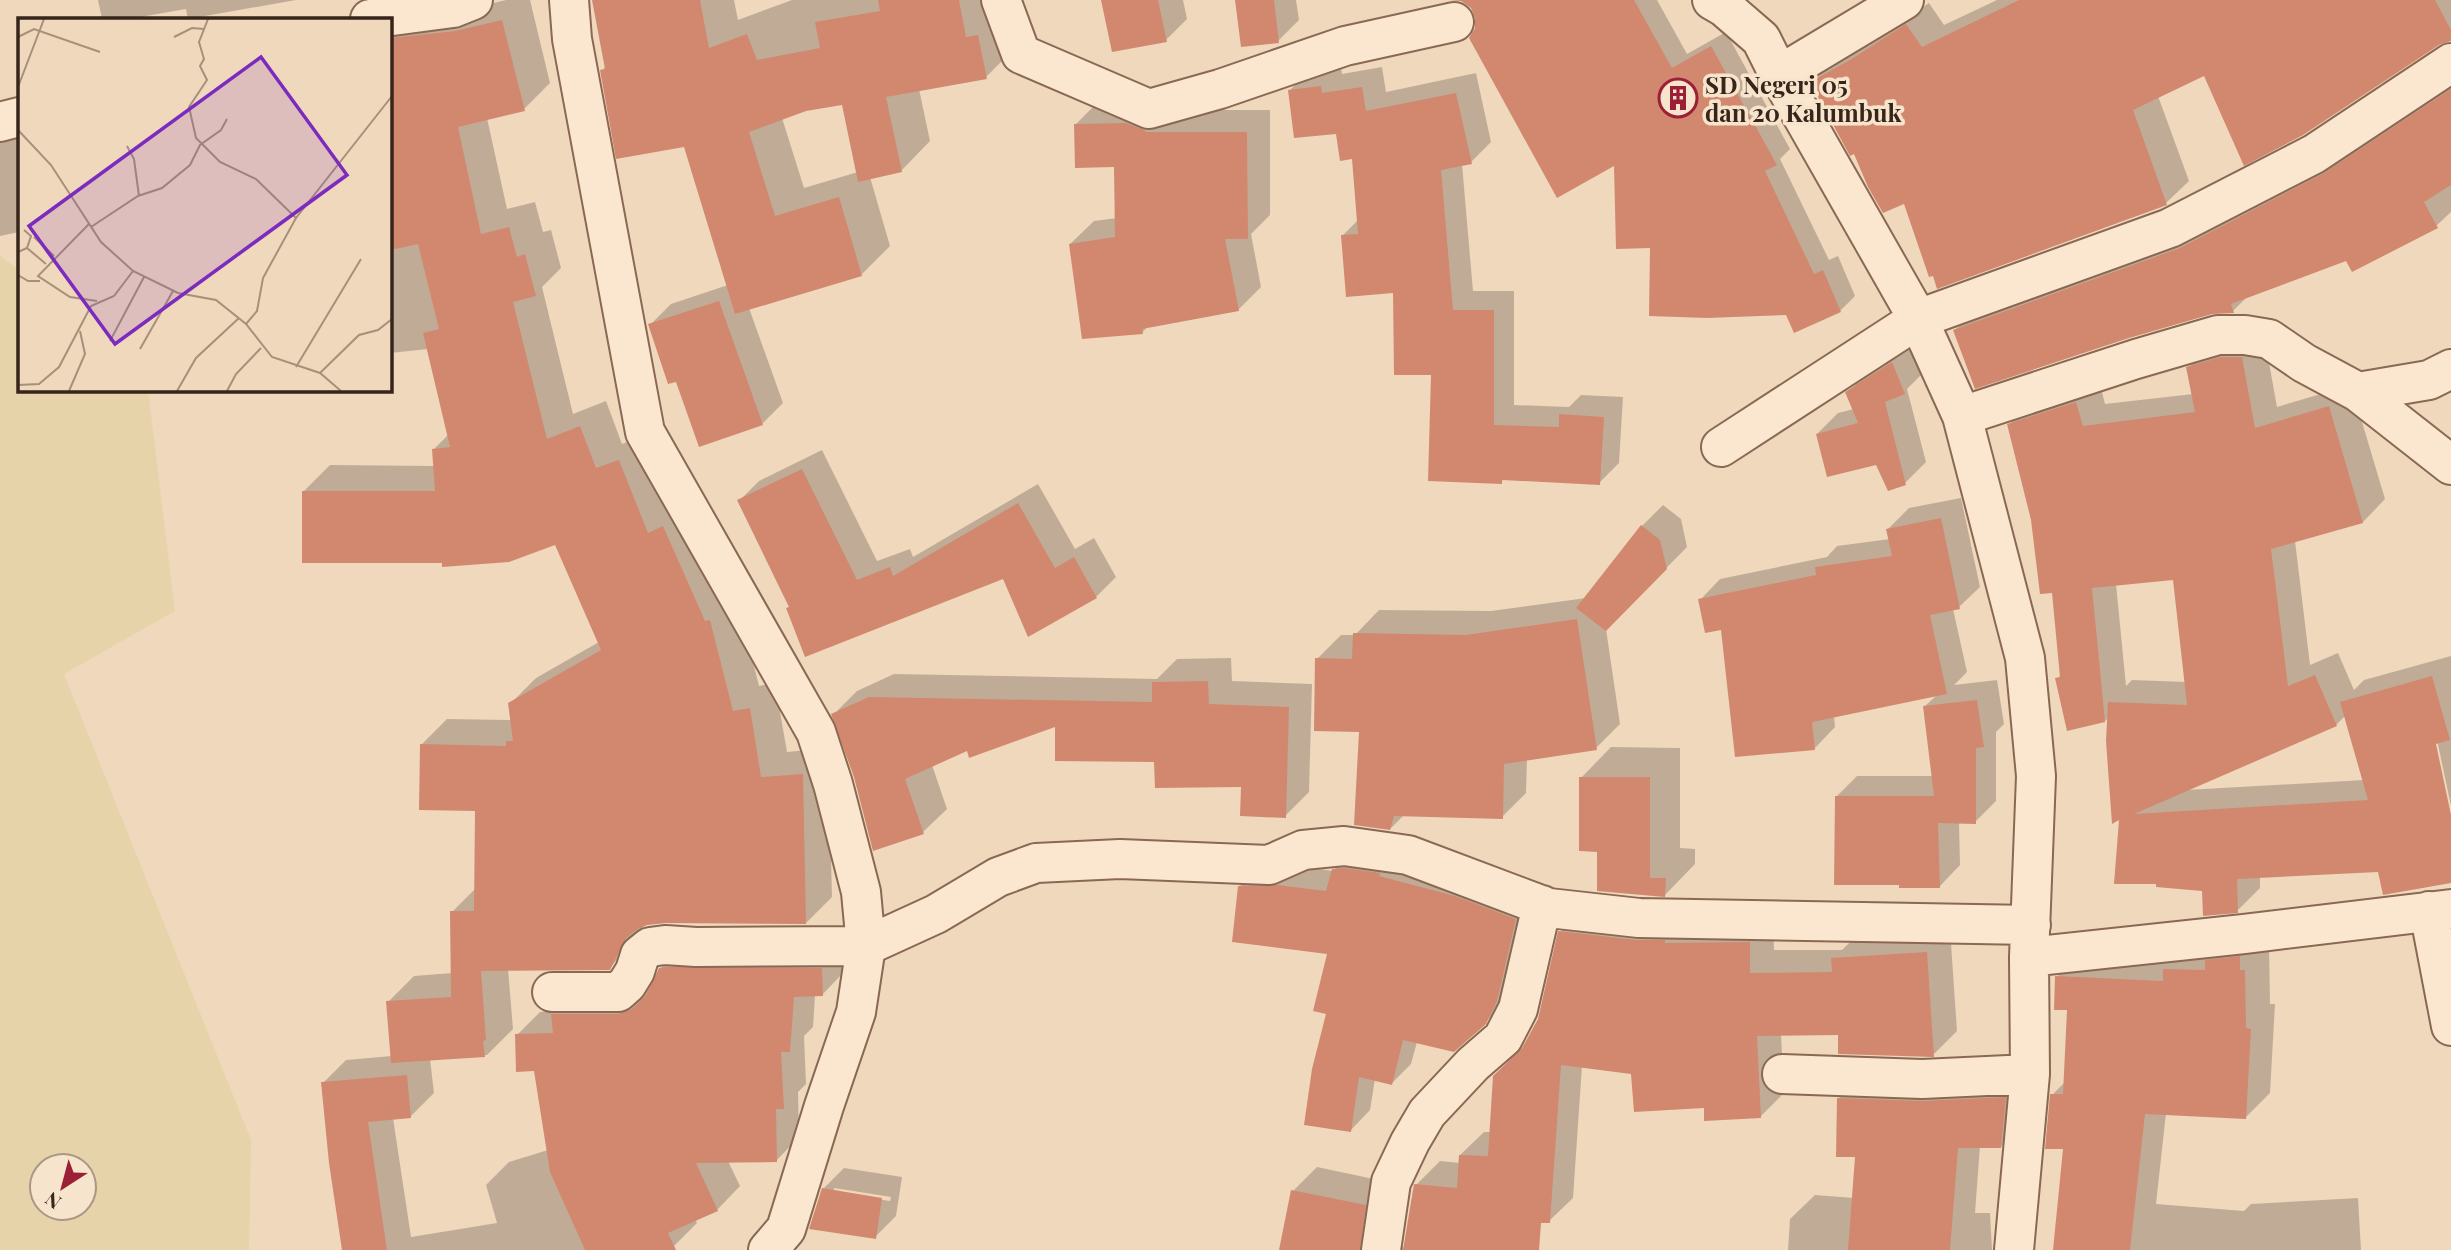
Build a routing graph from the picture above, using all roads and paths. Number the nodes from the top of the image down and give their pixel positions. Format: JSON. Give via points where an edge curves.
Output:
{"nodes":[{"id":1,"x":473,"y":0,"type":"edge"},
{"id":2,"x":569,"y":0,"type":"edge"},
{"id":3,"x":1001,"y":0,"type":"edge"},
{"id":4,"x":1712,"y":0,"type":"edge"},
{"id":5,"x":1904,"y":0,"type":"edge"},
{"id":6,"x":378,"y":18,"type":"edge"},
{"id":7,"x":1454,"y":22,"type":"dead end"},
{"id":8,"x":2451,"y":62,"type":"edge"},
{"id":9,"x":1779,"y":75,"type":"junction"},
{"id":10,"x":18,"y":117,"type":"edge"},
{"id":11,"x":0,"y":122,"type":"edge"},
{"id":12,"x":1918,"y":319,"type":"junction"},
{"id":13,"x":2451,"y":369,"type":"edge"},
{"id":14,"x":2358,"y":392,"type":"junction"},
{"id":15,"x":1962,"y":416,"type":"junction"},
{"id":16,"x":1721,"y":447,"type":"dead end"},
{"id":17,"x":2451,"y":465,"type":"edge"},
{"id":18,"x":1542,"y":905,"type":"junction"},
{"id":19,"x":2440,"y":910,"type":"edge"},
{"id":20,"x":2030,"y":941,"type":"junction"},
{"id":21,"x":866,"y":946,"type":"junction"},
{"id":22,"x":552,"y":992,"type":"dead end"},
{"id":23,"x":2451,"y":1026,"type":"edge"},
{"id":24,"x":1782,"y":1073,"type":"dead end"},
{"id":25,"x":2030,"y":1074,"type":"junction"},
{"id":26,"x":768,"y":1250,"type":"edge"},
{"id":27,"x":1381,"y":1250,"type":"edge"},
{"id":28,"x":2014,"y":1250,"type":"edge"}],
"edges":[{"from":1,"to":6,"type":"street","via":[[453,8]]},
{"from":2,"to":21,"type":"street","via":[[572,39],[645,432],[816,732],[860,892]]},
{"from":3,"to":7,"type":"street","via":[[1021,54],[1149,108],[1345,46]]},
{"from":4,"to":9,"type":"street","via":[[1761,38]]},
{"from":5,"to":9,"type":"street"},
{"from":8,"to":12,"type":"street","via":[[2314,154],[2171,228]]},
{"from":9,"to":12,"type":"street"},
{"from":10,"to":11,"type":"street"},
{"from":12,"to":15,"type":"street"},
{"from":12,"to":16,"type":"street"},
{"from":13,"to":14,"type":"street","via":[[2429,380]]},
{"from":14,"to":15,"type":"street","via":[[2269,339],[2218,335]]},
{"from":14,"to":17,"type":"street"},
{"from":15,"to":20,"type":"street","via":[[2025,658],[2036,776]]},
{"from":18,"to":20,"type":"street","via":[[1639,918]]},
{"from":18,"to":21,"type":"street","via":[[1408,855],[1344,846],[1303,850],[1269,865],[1120,859],[1036,863],[998,877],[936,915]]},
{"from":18,"to":27,"type":"street","via":[[1518,1009],[1503,1038],[1427,1113],[1409,1142],[1391,1182]]},
{"from":19,"to":20,"type":"street","via":[[2244,934]]},
{"from":19,"to":23,"type":"street"},
{"from":20,"to":25,"type":"street"},
{"from":21,"to":22,"type":"street","via":[[650,947],[640,955],[635,971],[618,992]]},
{"from":21,"to":26,"type":"street","via":[[856,1012],[786,1230]]},
{"from":24,"to":25,"type":"street","via":[[1922,1079]]},
{"from":25,"to":28,"type":"street"}]}
